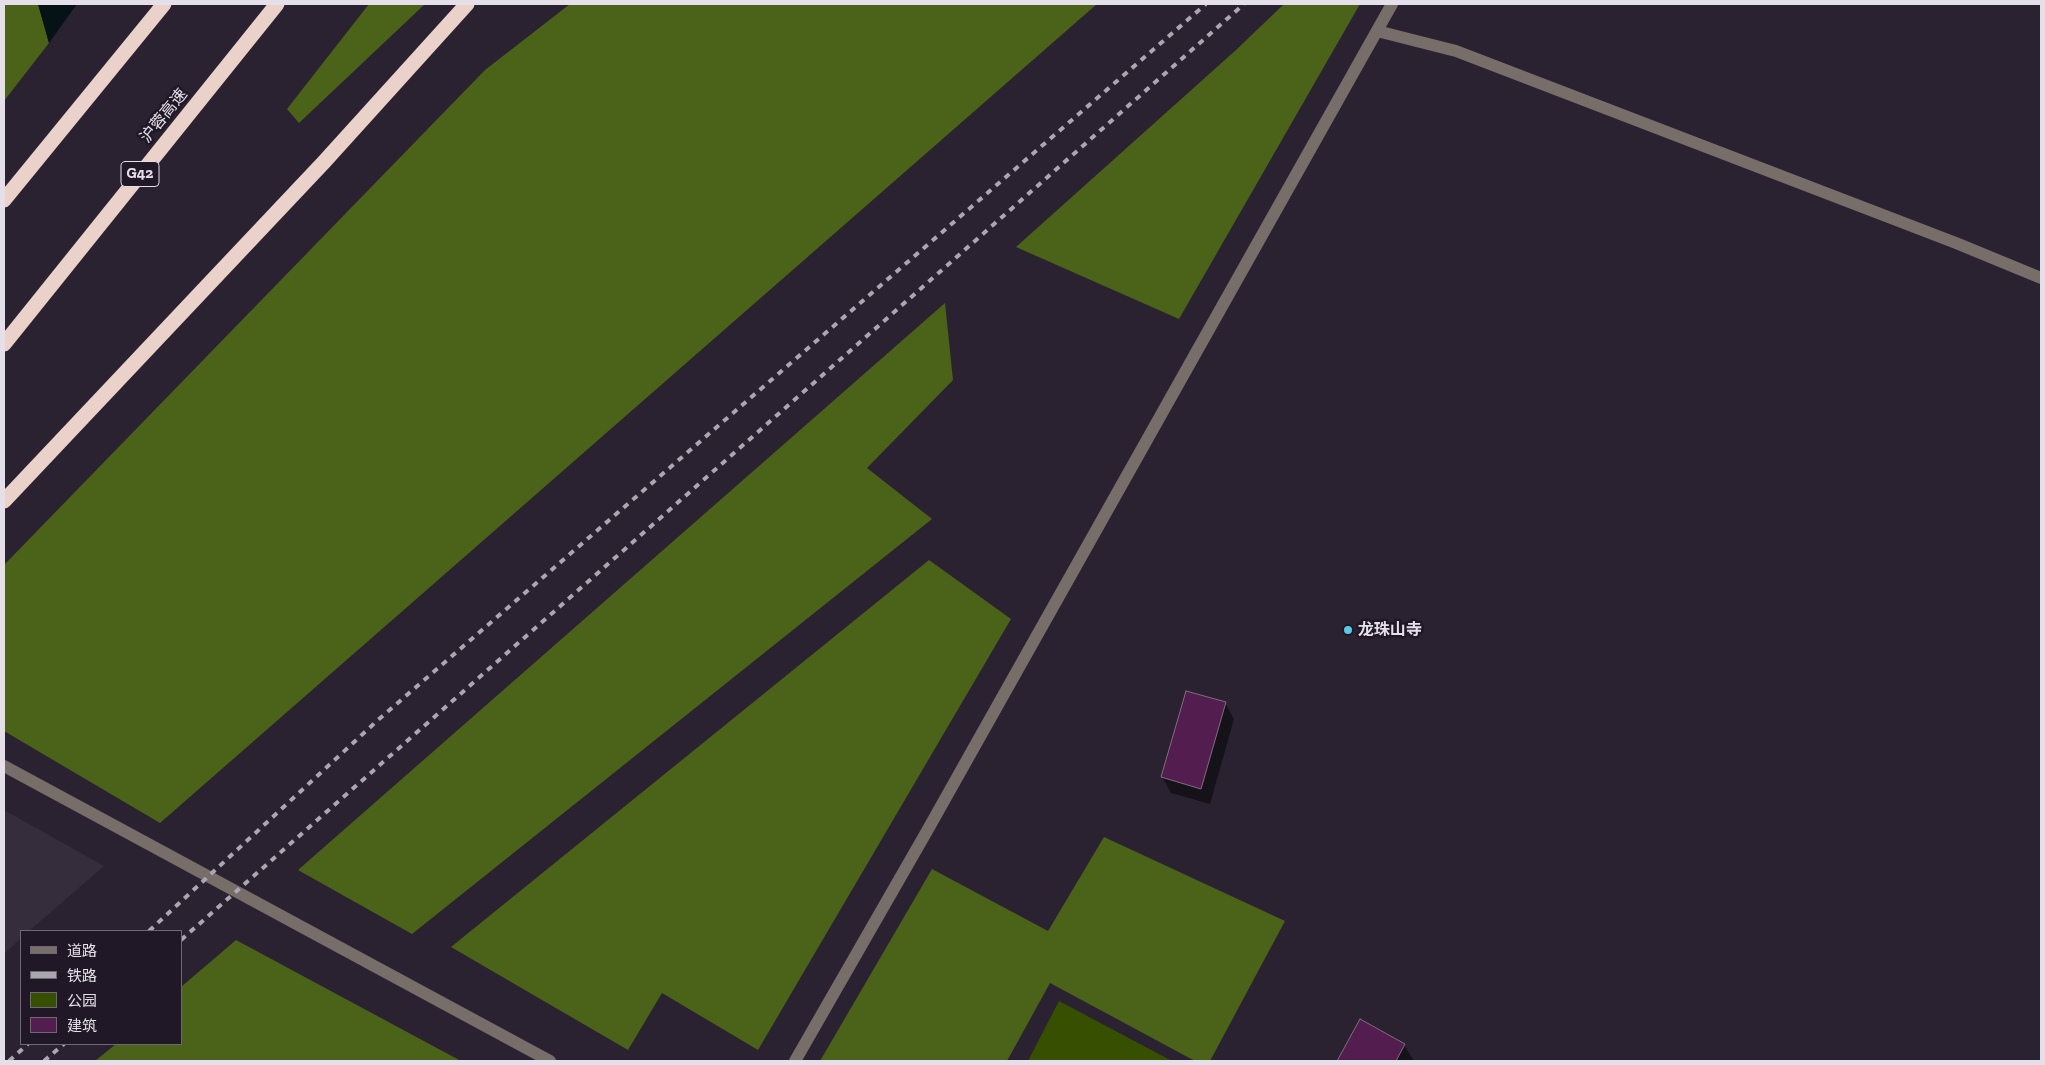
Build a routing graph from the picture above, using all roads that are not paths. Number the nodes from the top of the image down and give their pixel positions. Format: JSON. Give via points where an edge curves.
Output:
{"nodes":[{"id":1,"x":164,"y":4,"type":"edge"},
{"id":2,"x":277,"y":4,"type":"edge"},
{"id":3,"x":467,"y":4,"type":"edge"},
{"id":4,"x":1392,"y":4,"type":"edge"},
{"id":5,"x":1377,"y":30,"type":"junction"},
{"id":6,"x":4,"y":200,"type":"edge"},
{"id":7,"x":2041,"y":278,"type":"edge"},
{"id":8,"x":4,"y":344,"type":"edge"},
{"id":9,"x":4,"y":501,"type":"edge"},
{"id":10,"x":4,"y":766,"type":"edge"},
{"id":11,"x":550,"y":1061,"type":"edge"},
{"id":12,"x":795,"y":1061,"type":"edge"}],
"edges":[{"from":1,"to":6,"type":"highway"},
{"from":2,"to":8,"type":"highway","name":"沪蓉高速","number":"G42"},
{"from":3,"to":9,"type":"highway","via":[[317,169]]},
{"from":4,"to":5,"type":"street"},
{"from":5,"to":7,"type":"street","via":[[1456,51]]},
{"from":5,"to":12,"type":"street"},
{"from":10,"to":11,"type":"street"}]}
